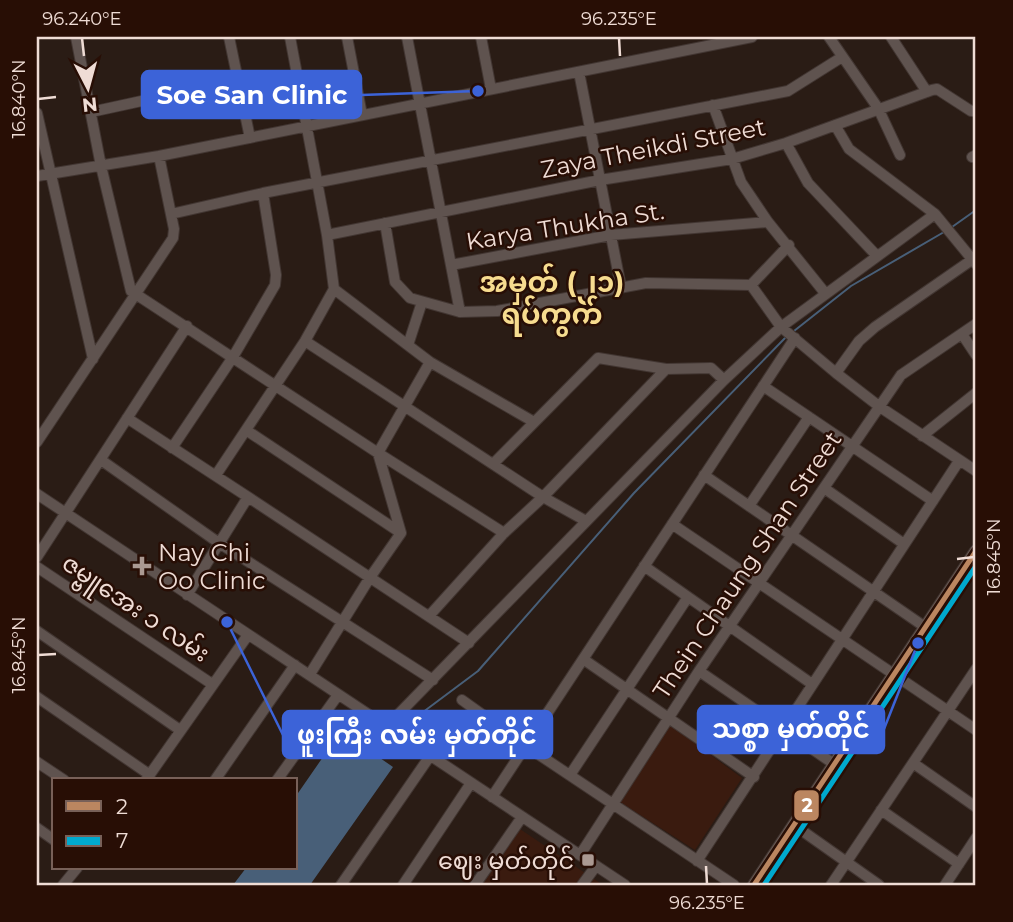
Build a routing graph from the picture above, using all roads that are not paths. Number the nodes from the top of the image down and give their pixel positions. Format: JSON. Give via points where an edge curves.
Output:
{"nodes":[{"id":1,"x":75,"y":37,"type":"edge"},
{"id":2,"x":229,"y":37,"type":"edge"},
{"id":3,"x":290,"y":37,"type":"edge"},
{"id":4,"x":347,"y":37,"type":"edge"},
{"id":5,"x":407,"y":37,"type":"edge"},
{"id":6,"x":481,"y":37,"type":"edge"},
{"id":7,"x":687,"y":37,"type":"edge"},
{"id":8,"x":752,"y":37,"type":"edge"},
{"id":9,"x":829,"y":37,"type":"edge"},
{"id":10,"x":891,"y":37,"type":"edge"},
{"id":11,"x":689,"y":50,"type":"junction"},
{"id":12,"x":842,"y":57,"type":"junction"},
{"id":13,"x":579,"y":72,"type":"junction"},
{"id":14,"x":238,"y":80,"type":"junction"},
{"id":15,"x":491,"y":89,"type":"junction"},
{"id":16,"x":927,"y":92,"type":"junction"},
{"id":17,"x":420,"y":103,"type":"junction"},
{"id":18,"x":713,"y":105,"type":"junction"},
{"id":19,"x":878,"y":108,"type":"junction"},
{"id":20,"x":976,"y":111,"type":"edge"},
{"id":21,"x":90,"y":112,"type":"junction"},
{"id":22,"x":37,"y":113,"type":"edge"},
{"id":23,"x":362,"y":115,"type":"junction"},
{"id":24,"x":835,"y":125,"type":"junction"},
{"id":25,"x":306,"y":126,"type":"junction"},
{"id":26,"x":591,"y":130,"type":"junction"},
{"id":27,"x":250,"y":138,"type":"junction"},
{"id":28,"x":786,"y":143,"type":"junction"},
{"id":29,"x":900,"y":155,"type":"dead end"},
{"id":30,"x":159,"y":156,"type":"junction"},
{"id":31,"x":732,"y":159,"type":"junction"},
{"id":32,"x":431,"y":161,"type":"junction"},
{"id":33,"x":101,"y":166,"type":"junction"},
{"id":34,"x":49,"y":174,"type":"junction"},
{"id":35,"x":37,"y":176,"type":"edge"},
{"id":36,"x":600,"y":180,"type":"junction"},
{"id":37,"x":317,"y":183,"type":"junction"},
{"id":38,"x":263,"y":193,"type":"junction"},
{"id":39,"x":441,"y":212,"type":"junction"},
{"id":40,"x":172,"y":214,"type":"junction"},
{"id":41,"x":938,"y":217,"type":"junction"},
{"id":42,"x":768,"y":222,"type":"junction"},
{"id":43,"x":385,"y":223,"type":"junction"},
{"id":44,"x":327,"y":235,"type":"junction"},
{"id":45,"x":611,"y":235,"type":"junction"},
{"id":46,"x":789,"y":245,"type":"junction"},
{"id":47,"x":877,"y":256,"type":"junction"},
{"id":48,"x":975,"y":260,"type":"edge"},
{"id":49,"x":451,"y":265,"type":"junction"},
{"id":50,"x":751,"y":285,"type":"junction"},
{"id":51,"x":621,"y":287,"type":"junction"},
{"id":52,"x":334,"y":289,"type":"junction"},
{"id":53,"x":825,"y":293,"type":"junction"},
{"id":54,"x":135,"y":295,"type":"junction"},
{"id":55,"x":422,"y":302,"type":"junction"},
{"id":56,"x":460,"y":312,"type":"junction"},
{"id":57,"x":976,"y":324,"type":"edge"},
{"id":58,"x":187,"y":326,"type":"junction"},
{"id":59,"x":789,"y":333,"type":"junction"},
{"id":60,"x":962,"y":334,"type":"junction"},
{"id":61,"x":305,"y":341,"type":"junction"},
{"id":62,"x":408,"y":345,"type":"junction"},
{"id":63,"x":976,"y":355,"type":"edge"},
{"id":64,"x":233,"y":357,"type":"junction"},
{"id":65,"x":93,"y":359,"type":"junction"},
{"id":66,"x":430,"y":362,"type":"junction"},
{"id":67,"x":666,"y":369,"type":"junction"},
{"id":68,"x":836,"y":373,"type":"junction"},
{"id":69,"x":724,"y":380,"type":"junction"},
{"id":70,"x":276,"y":385,"type":"junction"},
{"id":71,"x":763,"y":386,"type":"junction"},
{"id":72,"x":976,"y":393,"type":"edge"},
{"id":73,"x":404,"y":406,"type":"junction"},
{"id":74,"x":880,"y":407,"type":"junction"},
{"id":75,"x":808,"y":417,"type":"junction"},
{"id":76,"x":127,"y":418,"type":"junction"},
{"id":77,"x":534,"y":422,"type":"junction"},
{"id":78,"x":246,"y":430,"type":"junction"},
{"id":79,"x":922,"y":436,"type":"junction"},
{"id":80,"x":37,"y":442,"type":"edge"},
{"id":81,"x":852,"y":447,"type":"junction"},
{"id":82,"x":173,"y":448,"type":"junction"},
{"id":83,"x":377,"y":453,"type":"junction"},
{"id":84,"x":101,"y":460,"type":"junction"},
{"id":85,"x":959,"y":461,"type":"junction"},
{"id":86,"x":493,"y":464,"type":"junction"},
{"id":87,"x":976,"y":471,"type":"edge"},
{"id":88,"x":216,"y":475,"type":"junction"},
{"id":89,"x":704,"y":475,"type":"junction"},
{"id":90,"x":824,"y":488,"type":"junction"},
{"id":91,"x":37,"y":494,"type":"edge"},
{"id":92,"x":248,"y":497,"type":"junction"},
{"id":93,"x":543,"y":498,"type":"junction"},
{"id":94,"x":933,"y":501,"type":"junction"},
{"id":95,"x":749,"y":506,"type":"junction"},
{"id":96,"x":65,"y":515,"type":"junction"},
{"id":97,"x":586,"y":521,"type":"junction"},
{"id":98,"x":672,"y":524,"type":"junction"},
{"id":99,"x":401,"y":533,"type":"junction"},
{"id":100,"x":504,"y":533,"type":"junction"},
{"id":101,"x":792,"y":535,"type":"junction"},
{"id":102,"x":219,"y":543,"type":"junction"},
{"id":103,"x":904,"y":544,"type":"junction"},
{"id":104,"x":976,"y":551,"type":"edge"},
{"id":105,"x":37,"y":557,"type":"edge"},
{"id":106,"x":644,"y":566,"type":"junction"},
{"id":107,"x":37,"y":567,"type":"edge"},
{"id":108,"x":369,"y":579,"type":"junction"},
{"id":109,"x":760,"y":583,"type":"junction"},
{"id":110,"x":873,"y":591,"type":"junction"},
{"id":111,"x":187,"y":595,"type":"junction"},
{"id":112,"x":688,"y":597,"type":"junction"},
{"id":113,"x":429,"y":616,"type":"junction"},
{"id":114,"x":343,"y":621,"type":"junction"},
{"id":115,"x":730,"y":626,"type":"junction"},
{"id":116,"x":925,"y":627,"type":"junction"},
{"id":117,"x":37,"y":631,"type":"edge"},
{"id":118,"x":248,"y":635,"type":"junction"},
{"id":119,"x":843,"y":638,"type":"junction"},
{"id":120,"x":469,"y":643,"type":"junction"},
{"id":121,"x":583,"y":659,"type":"junction"},
{"id":122,"x":295,"y":665,"type":"junction"},
{"id":123,"x":976,"y":669,"type":"edge"},
{"id":124,"x":699,"y":671,"type":"junction"},
{"id":125,"x":895,"y":673,"type":"junction"},
{"id":126,"x":310,"y":674,"type":"junction"},
{"id":127,"x":433,"y":680,"type":"junction"},
{"id":128,"x":212,"y":684,"type":"junction"},
{"id":129,"x":813,"y":684,"type":"junction"},
{"id":130,"x":627,"y":689,"type":"junction"},
{"id":131,"x":338,"y":695,"type":"junction"},
{"id":132,"x":37,"y":697,"type":"edge"},
{"id":133,"x":462,"y":700,"type":"dead end"},
{"id":134,"x":948,"y":710,"type":"junction"},
{"id":135,"x":669,"y":718,"type":"junction"},
{"id":136,"x":386,"y":727,"type":"junction"},
{"id":137,"x":180,"y":730,"type":"junction"},
{"id":138,"x":783,"y":730,"type":"junction"},
{"id":139,"x":976,"y":730,"type":"edge"},
{"id":140,"x":526,"y":746,"type":"junction"},
{"id":141,"x":430,"y":756,"type":"junction"},
{"id":142,"x":37,"y":762,"type":"edge"},
{"id":143,"x":913,"y":763,"type":"junction"},
{"id":144,"x":834,"y":764,"type":"junction"},
{"id":145,"x":570,"y":775,"type":"junction"},
{"id":146,"x":754,"y":777,"type":"junction"},
{"id":147,"x":61,"y":778,"type":"edge"},
{"id":148,"x":148,"y":778,"type":"edge"},
{"id":149,"x":216,"y":778,"type":"edge"},
{"id":150,"x":279,"y":778,"type":"edge"},
{"id":151,"x":471,"y":783,"type":"junction"},
{"id":152,"x":492,"y":797,"type":"junction"},
{"id":153,"x":612,"y":804,"type":"junction"},
{"id":154,"x":976,"y":807,"type":"edge"},
{"id":155,"x":881,"y":810,"type":"junction"},
{"id":156,"x":522,"y":817,"type":"junction"},
{"id":157,"x":794,"y":825,"type":"junction"},
{"id":158,"x":37,"y":828,"type":"edge"},
{"id":159,"x":976,"y":838,"type":"edge"},
{"id":160,"x":52,"y":839,"type":"edge"},
{"id":161,"x":580,"y":855,"type":"junction"},
{"id":162,"x":697,"y":861,"type":"junction"},
{"id":163,"x":846,"y":862,"type":"junction"},
{"id":164,"x":959,"y":864,"type":"junction"},
{"id":165,"x":596,"y":866,"type":"junction"},
{"id":166,"x":74,"y":870,"type":"edge"},
{"id":167,"x":63,"y":885,"type":"edge"},
{"id":168,"x":341,"y":885,"type":"edge"},
{"id":169,"x":403,"y":885,"type":"edge"},
{"id":170,"x":476,"y":885,"type":"edge"},
{"id":171,"x":582,"y":885,"type":"edge"},
{"id":172,"x":625,"y":885,"type":"edge"},
{"id":173,"x":734,"y":885,"type":"edge"},
{"id":174,"x":754,"y":885,"type":"edge"},
{"id":175,"x":831,"y":885,"type":"edge"},
{"id":176,"x":879,"y":885,"type":"edge"},
{"id":177,"x":945,"y":885,"type":"edge"}],
"edges":[{"from":1,"to":21,"type":"street"},
{"from":2,"to":14,"type":"street"},
{"from":3,"to":25,"type":"street"},
{"from":4,"to":23,"type":"street"},
{"from":5,"to":17,"type":"street"},
{"from":6,"to":15,"type":"street"},
{"from":7,"to":11,"type":"street"},
{"from":8,"to":11,"type":"street"},
{"from":9,"to":12,"type":"street"},
{"from":10,"to":16,"type":"street"},
{"from":11,"to":13,"type":"street"},
{"from":12,"to":18,"type":"street","via":[[788,91]]},
{"from":12,"to":19,"type":"street"},
{"from":13,"to":15,"type":"street"},
{"from":13,"to":26,"type":"street"},
{"from":14,"to":21,"type":"street"},
{"from":14,"to":27,"type":"street"},
{"from":15,"to":17,"type":"street"},
{"from":16,"to":19,"type":"street","name":"Zaya Theikdi Street"},
{"from":16,"to":20,"type":"street","via":[[937,89]]},
{"from":17,"to":23,"type":"street"},
{"from":17,"to":32,"type":"street"},
{"from":18,"to":26,"type":"street"},
{"from":18,"to":31,"type":"street"},
{"from":19,"to":24,"type":"street","name":"Zaya Theikdi Street"},
{"from":19,"to":29,"type":"street"},
{"from":21,"to":33,"type":"street"},
{"from":22,"to":34,"type":"street"},
{"from":23,"to":25,"type":"street"},
{"from":24,"to":28,"type":"street","name":"Zaya Theikdi Street"},
{"from":24,"to":41,"type":"street","via":[[849,149]]},
{"from":25,"to":27,"type":"street"},
{"from":25,"to":37,"type":"street"},
{"from":26,"to":32,"type":"street"},
{"from":26,"to":36,"type":"street"},
{"from":27,"to":30,"type":"street"},
{"from":28,"to":31,"type":"street","name":"Zaya Theikdi Street"},
{"from":28,"to":47,"type":"street","via":[[808,183]]},
{"from":30,"to":33,"type":"street"},
{"from":30,"to":40,"type":"street"},
{"from":31,"to":36,"type":"street","name":"Zaya Theikdi Street"},
{"from":31,"to":42,"type":"street","via":[[741,182]]},
{"from":32,"to":37,"type":"street"},
{"from":32,"to":39,"type":"street"},
{"from":33,"to":34,"type":"street"},
{"from":33,"to":54,"type":"street","via":[[128,286]]},
{"from":34,"to":35,"type":"street"},
{"from":34,"to":65,"type":"street"},
{"from":36,"to":39,"type":"street","name":"Zaya Theikdi Street"},
{"from":36,"to":45,"type":"street"},
{"from":37,"to":38,"type":"street"},
{"from":37,"to":44,"type":"street"},
{"from":38,"to":40,"type":"street"},
{"from":38,"to":64,"type":"street","via":[[275,285]]},
{"from":39,"to":43,"type":"street","name":"Zaya Theikdi Street"},
{"from":39,"to":49,"type":"street"},
{"from":40,"to":54,"type":"street","via":[[170,246]]},
{"from":41,"to":47,"type":"street"},
{"from":41,"to":48,"type":"street"},
{"from":42,"to":45,"type":"street","name":"Karya Thukha St."},
{"from":42,"to":46,"type":"street"},
{"from":43,"to":44,"type":"street","name":"Zaya Theikdi Street"},
{"from":43,"to":55,"type":"street","via":[[396,282],[410,298]]},
{"from":44,"to":52,"type":"street"},
{"from":45,"to":49,"type":"street","name":"Karya Thukha St."},
{"from":45,"to":51,"type":"street"},
{"from":46,"to":50,"type":"street"},
{"from":46,"to":53,"type":"street"},
{"from":47,"to":53,"type":"street"},
{"from":48,"to":68,"type":"street","via":[[875,327]]},
{"from":49,"to":56,"type":"street"},
{"from":50,"to":51,"type":"street","via":[[646,283]]},
{"from":50,"to":59,"type":"street"},
{"from":51,"to":56,"type":"street","via":[[497,312]]},
{"from":52,"to":61,"type":"street"},
{"from":52,"to":62,"type":"street"},
{"from":53,"to":59,"type":"street"},
{"from":54,"to":58,"type":"street"},
{"from":54,"to":65,"type":"street"},
{"from":55,"to":56,"type":"street"},
{"from":55,"to":62,"type":"street"},
{"from":57,"to":60,"type":"street","name":"Thein Chaung Shan Street"},
{"from":58,"to":64,"type":"street"},
{"from":58,"to":76,"type":"street"},
{"from":59,"to":68,"type":"street"},
{"from":59,"to":69,"type":"street"},
{"from":59,"to":71,"type":"street"},
{"from":60,"to":63,"type":"street"},
{"from":60,"to":74,"type":"street","name":"Thein Chaung Shan Street","via":[[901,375]]},
{"from":61,"to":70,"type":"street"},
{"from":61,"to":73,"type":"street"},
{"from":62,"to":66,"type":"street"},
{"from":64,"to":70,"type":"street"},
{"from":64,"to":82,"type":"street"},
{"from":65,"to":80,"type":"street"},
{"from":66,"to":73,"type":"street"},
{"from":66,"to":77,"type":"street"},
{"from":67,"to":69,"type":"street","via":[[711,368]]},
{"from":67,"to":77,"type":"street","via":[[598,358]]},
{"from":67,"to":93,"type":"street"},
{"from":68,"to":74,"type":"street"},
{"from":69,"to":97,"type":"street"},
{"from":70,"to":78,"type":"street"},
{"from":70,"to":83,"type":"street"},
{"from":71,"to":75,"type":"street"},
{"from":71,"to":89,"type":"street"},
{"from":72,"to":79,"type":"street"},
{"from":73,"to":83,"type":"street"},
{"from":73,"to":86,"type":"street"},
{"from":74,"to":79,"type":"street"},
{"from":74,"to":81,"type":"street","name":"Thein Chaung Shan Street"},
{"from":75,"to":81,"type":"street"},
{"from":75,"to":95,"type":"street"},
{"from":76,"to":82,"type":"street"},
{"from":76,"to":84,"type":"street"},
{"from":77,"to":86,"type":"street"},
{"from":78,"to":88,"type":"street"},
{"from":78,"to":99,"type":"street"},
{"from":79,"to":85,"type":"street"},
{"from":81,"to":90,"type":"street","name":"Thein Chaung Shan Street"},
{"from":81,"to":94,"type":"street"},
{"from":82,"to":88,"type":"street"},
{"from":83,"to":99,"type":"street"},
{"from":83,"to":100,"type":"street"},
{"from":84,"to":96,"type":"street"},
{"from":84,"to":102,"type":"street"},
{"from":85,"to":87,"type":"street"},
{"from":85,"to":94,"type":"street"},
{"from":86,"to":93,"type":"street"},
{"from":88,"to":92,"type":"street"},
{"from":89,"to":95,"type":"street"},
{"from":89,"to":98,"type":"street"},
{"from":90,"to":101,"type":"street","name":"Thein Chaung Shan Street"},
{"from":90,"to":103,"type":"street"},
{"from":91,"to":96,"type":"street"},
{"from":92,"to":102,"type":"street"},
{"from":92,"to":108,"type":"street"},
{"from":93,"to":97,"type":"street"},
{"from":93,"to":100,"type":"street"},
{"from":94,"to":103,"type":"street"},
{"from":95,"to":101,"type":"street"},
{"from":96,"to":105,"type":"street"},
{"from":96,"to":111,"type":"street"},
{"from":97,"to":120,"type":"street"},
{"from":98,"to":106,"type":"street"},
{"from":98,"to":109,"type":"street"},
{"from":99,"to":108,"type":"street"},
{"from":100,"to":113,"type":"street"},
{"from":101,"to":109,"type":"street","name":"Thein Chaung Shan Street"},
{"from":101,"to":110,"type":"street"},
{"from":102,"to":111,"type":"street"},
{"from":102,"to":114,"type":"street"},
{"from":103,"to":110,"type":"street"},
{"from":104,"to":116,"type":"main road"},
{"from":106,"to":112,"type":"street"},
{"from":106,"to":121,"type":"street"},
{"from":107,"to":128,"type":"street","name":"ဇမ္ဗူအေး ၁ လမ်း"},
{"from":108,"to":113,"type":"street"},
{"from":108,"to":114,"type":"street"},
{"from":109,"to":115,"type":"street","name":"Thein Chaung Shan Street"},
{"from":109,"to":119,"type":"street"},
{"from":110,"to":116,"type":"street"},
{"from":110,"to":119,"type":"street"},
{"from":111,"to":118,"type":"street"},
{"from":112,"to":115,"type":"street"},
{"from":112,"to":130,"type":"street"},
{"from":113,"to":120,"type":"street"},
{"from":114,"to":126,"type":"street"},
{"from":114,"to":127,"type":"street"},
{"from":115,"to":124,"type":"street","name":"Thein Chaung Shan Street"},
{"from":115,"to":129,"type":"street"},
{"from":116,"to":125,"type":"main road"},
{"from":117,"to":137,"type":"street"},
{"from":118,"to":122,"type":"street"},
{"from":118,"to":128,"type":"street"},
{"from":119,"to":125,"type":"street"},
{"from":119,"to":129,"type":"street"},
{"from":120,"to":127,"type":"street"},
{"from":121,"to":130,"type":"street"},
{"from":121,"to":140,"type":"street"},
{"from":122,"to":126,"type":"street"},
{"from":122,"to":149,"type":"street"},
{"from":123,"to":134,"type":"street"},
{"from":124,"to":135,"type":"street","name":"Thein Chaung Shan Street"},
{"from":124,"to":138,"type":"street"},
{"from":125,"to":134,"type":"street"},
{"from":125,"to":144,"type":"main road"},
{"from":126,"to":131,"type":"street"},
{"from":127,"to":136,"type":"street"},
{"from":128,"to":137,"type":"street"},
{"from":129,"to":138,"type":"street"},
{"from":130,"to":135,"type":"street"},
{"from":130,"to":145,"type":"street"},
{"from":131,"to":136,"type":"street"},
{"from":131,"to":150,"type":"street"},
{"from":132,"to":148,"type":"street"},
{"from":133,"to":140,"type":"street"},
{"from":134,"to":139,"type":"street"},
{"from":134,"to":143,"type":"street"},
{"from":135,"to":146,"type":"street"},
{"from":135,"to":153,"type":"street","name":"Thein Chaung Shan Street"},
{"from":136,"to":141,"type":"street"},
{"from":137,"to":148,"type":"street"},
{"from":138,"to":144,"type":"street"},
{"from":138,"to":146,"type":"street"},
{"from":140,"to":145,"type":"street"},
{"from":140,"to":152,"type":"street"},
{"from":141,"to":151,"type":"street"},
{"from":141,"to":168,"type":"street"},
{"from":142,"to":147,"type":"street"},
{"from":143,"to":154,"type":"street"},
{"from":143,"to":155,"type":"street"},
{"from":144,"to":157,"type":"main road"},
{"from":145,"to":153,"type":"street"},
{"from":146,"to":162,"type":"street"},
{"from":151,"to":152,"type":"street"},
{"from":151,"to":169,"type":"street"},
{"from":152,"to":156,"type":"street"},
{"from":153,"to":161,"type":"street","name":"Thein Chaung Shan Street"},
{"from":153,"to":162,"type":"street"},
{"from":155,"to":163,"type":"street"},
{"from":155,"to":164,"type":"street"},
{"from":156,"to":161,"type":"street"},
{"from":156,"to":170,"type":"street"},
{"from":157,"to":163,"type":"street"},
{"from":157,"to":174,"type":"main road"},
{"from":158,"to":160,"type":"street"},
{"from":159,"to":164,"type":"street"},
{"from":161,"to":165,"type":"street"},
{"from":162,"to":173,"type":"street"},
{"from":163,"to":175,"type":"street"},
{"from":163,"to":176,"type":"street"},
{"from":164,"to":177,"type":"street"},
{"from":165,"to":171,"type":"street"},
{"from":165,"to":172,"type":"street"},
{"from":166,"to":167,"type":"street"}]}
